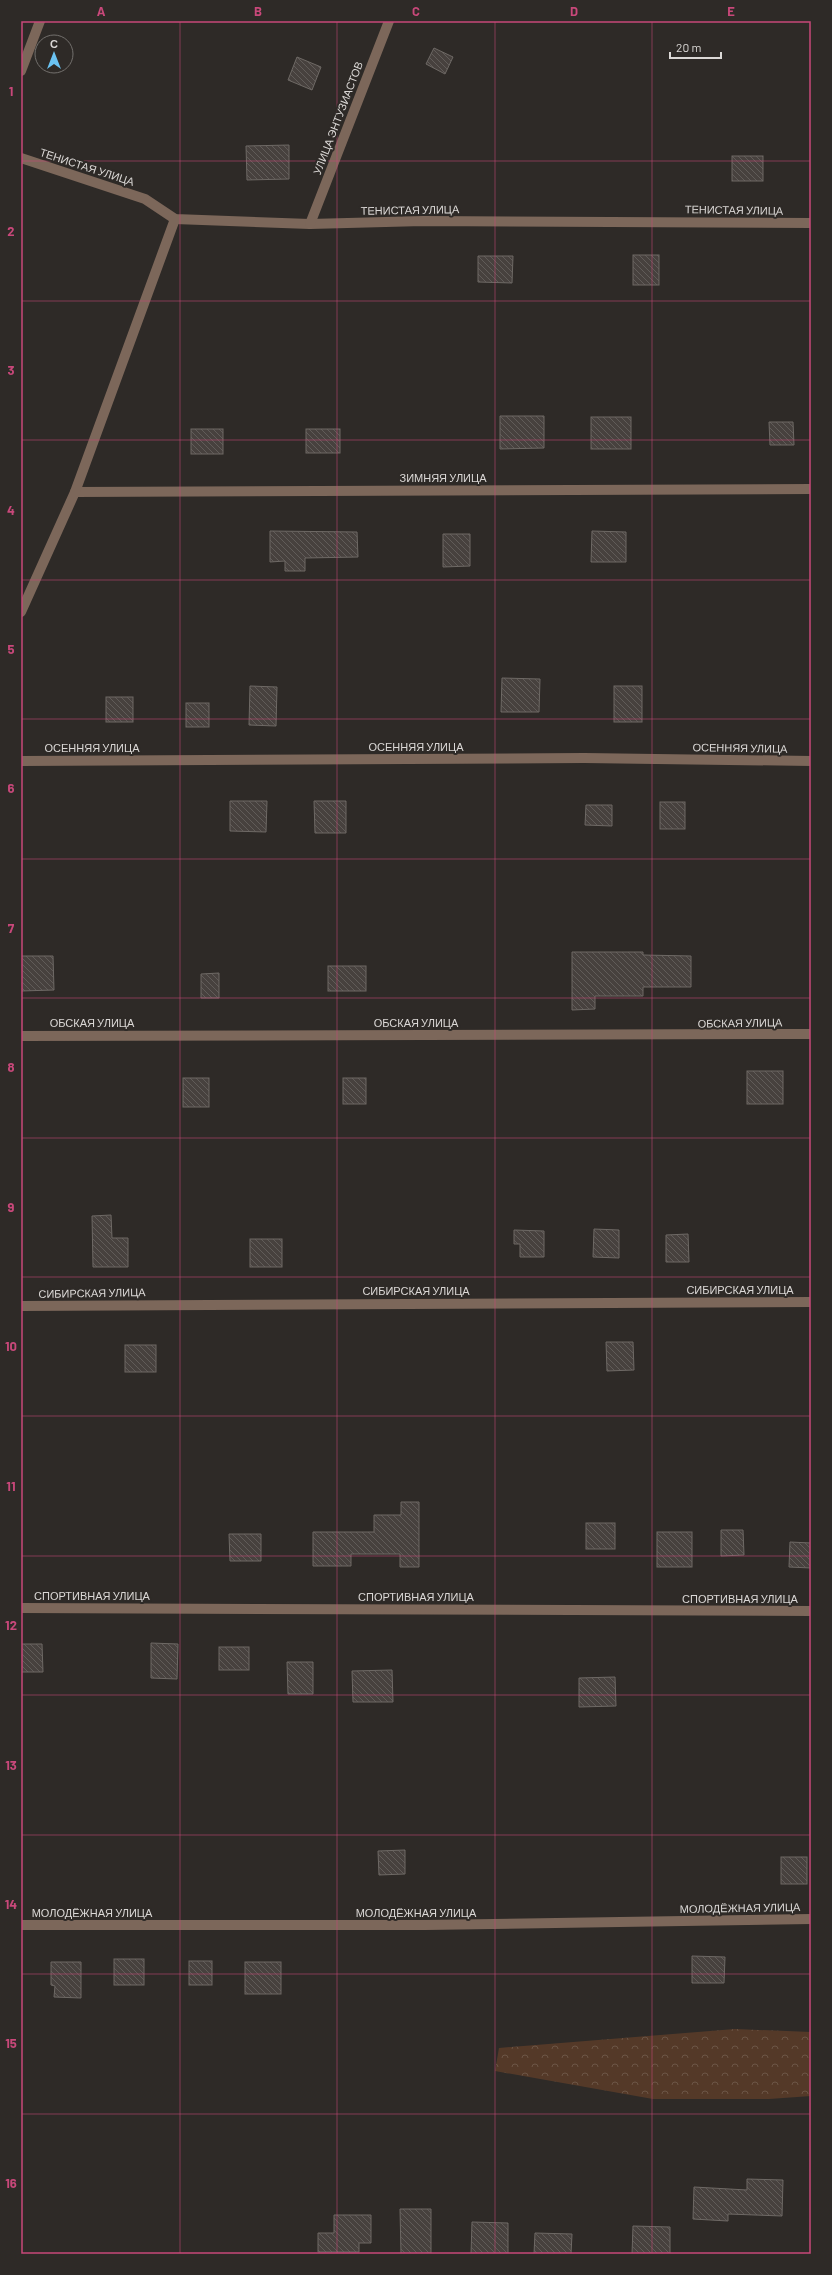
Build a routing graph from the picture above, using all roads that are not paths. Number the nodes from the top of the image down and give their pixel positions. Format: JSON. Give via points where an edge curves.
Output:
{"nodes":[{"id":1,"x":40,"y":21,"type":"edge"},
{"id":2,"x":389,"y":21,"type":"edge"},
{"id":3,"x":21,"y":71,"type":"edge"},
{"id":4,"x":21,"y":158,"type":"edge"},
{"id":5,"x":175,"y":219,"type":"junction"},
{"id":6,"x":811,"y":223,"type":"edge"},
{"id":7,"x":310,"y":224,"type":"junction"},
{"id":8,"x":811,"y":489,"type":"edge"},
{"id":9,"x":75,"y":492,"type":"junction"},
{"id":10,"x":21,"y":612,"type":"edge"},
{"id":11,"x":21,"y":761,"type":"edge"},
{"id":12,"x":811,"y":761,"type":"edge"},
{"id":13,"x":811,"y":1034,"type":"edge"},
{"id":14,"x":21,"y":1036,"type":"edge"},
{"id":15,"x":811,"y":1302,"type":"edge"},
{"id":16,"x":21,"y":1306,"type":"edge"},
{"id":17,"x":21,"y":1608,"type":"edge"},
{"id":18,"x":811,"y":1610,"type":"edge"},
{"id":19,"x":811,"y":1919,"type":"edge"},
{"id":20,"x":21,"y":1925,"type":"edge"}],
"edges":[{"from":1,"to":3,"type":"street"},
{"from":2,"to":7,"type":"street","name":"УЛИЦА ЭНТУЗИАСТОВ"},
{"from":4,"to":5,"type":"street","name":"ТЕНИСТАЯ УЛИЦА","via":[[145,199]]},
{"from":5,"to":7,"type":"street","name":"ТЕНИСТАЯ УЛИЦА"},
{"from":5,"to":9,"type":"street"},
{"from":6,"to":7,"type":"street","name":"ТЕНИСТАЯ УЛИЦА","via":[[423,221]]},
{"from":8,"to":9,"type":"street","name":"ЗИМНЯЯ УЛИЦА"},
{"from":9,"to":10,"type":"street"},
{"from":11,"to":12,"type":"street","name":"ОСЕННЯЯ УЛИЦА","via":[[584,758]]},
{"from":13,"to":14,"type":"street","name":"ОБСКАЯ УЛИЦА"},
{"from":15,"to":16,"type":"street","name":"СИБИРСКАЯ УЛИЦА"},
{"from":17,"to":18,"type":"street","name":"СПОРТИВНАЯ УЛИЦА"},
{"from":19,"to":20,"type":"street","name":"МОЛОДЁЖНАЯ УЛИЦА","via":[[426,1925]]}]}
